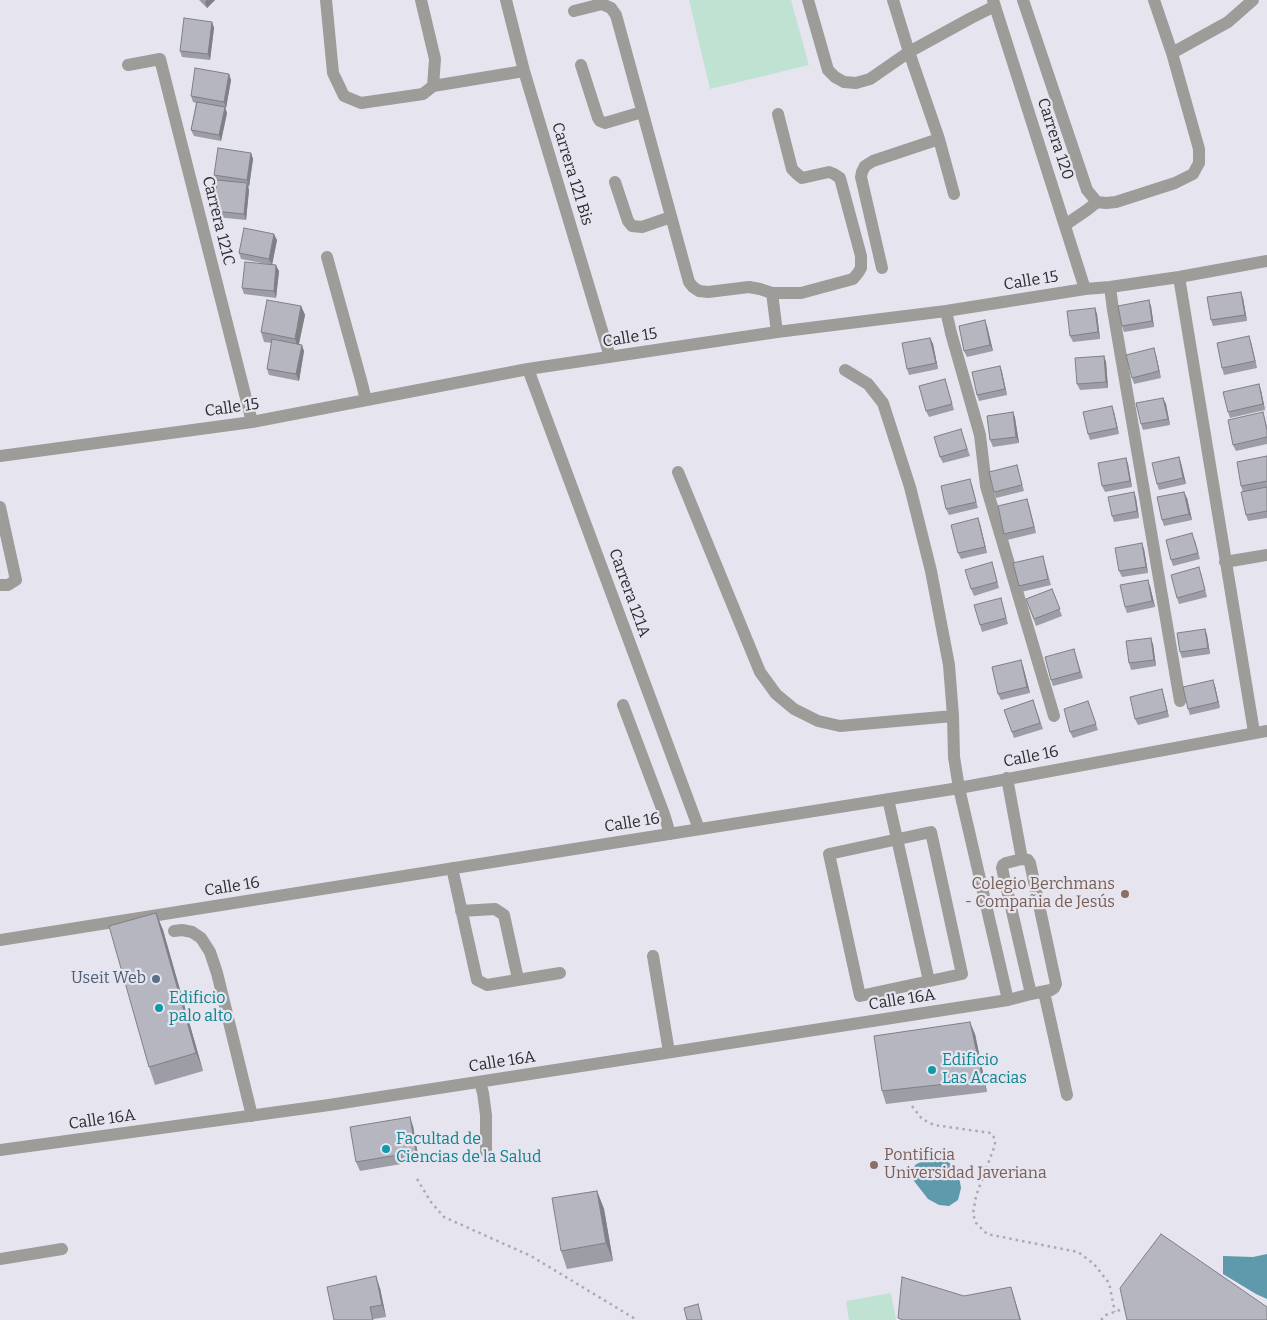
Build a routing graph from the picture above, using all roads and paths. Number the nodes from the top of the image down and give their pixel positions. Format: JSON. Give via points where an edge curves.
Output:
{"nodes":[{"id":1,"x":326,"y":0,"type":"edge"},
{"id":2,"x":421,"y":0,"type":"edge"},
{"id":3,"x":506,"y":0,"type":"edge"},
{"id":4,"x":808,"y":0,"type":"edge"},
{"id":5,"x":893,"y":0,"type":"edge"},
{"id":6,"x":1023,"y":0,"type":"edge"},
{"id":7,"x":1154,"y":0,"type":"edge"},
{"id":8,"x":1253,"y":0,"type":"edge"},
{"id":9,"x":994,"y":3,"type":"edge"},
{"id":10,"x":574,"y":11,"type":"dead end"},
{"id":11,"x":909,"y":52,"type":"junction"},
{"id":12,"x":1172,"y":53,"type":"junction"},
{"id":13,"x":128,"y":65,"type":"dead end"},
{"id":14,"x":581,"y":65,"type":"dead end"},
{"id":15,"x":524,"y":71,"type":"junction"},
{"id":16,"x":433,"y":86,"type":"junction"},
{"id":17,"x":642,"y":112,"type":"junction"},
{"id":18,"x":778,"y":114,"type":"dead end"},
{"id":19,"x":939,"y":139,"type":"junction"},
{"id":20,"x":615,"y":182,"type":"dead end"},
{"id":21,"x":954,"y":194,"type":"dead end"},
{"id":22,"x":1097,"y":202,"type":"junction"},
{"id":23,"x":671,"y":217,"type":"junction"},
{"id":24,"x":1065,"y":225,"type":"junction"},
{"id":25,"x":326,"y":257,"type":"dead end"},
{"id":26,"x":1267,"y":261,"type":"edge"},
{"id":27,"x":882,"y":268,"type":"dead end"},
{"id":28,"x":1179,"y":277,"type":"junction"},
{"id":29,"x":1110,"y":287,"type":"junction"},
{"id":30,"x":1085,"y":289,"type":"junction"},
{"id":31,"x":772,"y":293,"type":"junction"},
{"id":32,"x":946,"y":311,"type":"junction"},
{"id":33,"x":777,"y":332,"type":"junction"},
{"id":34,"x":610,"y":357,"type":"junction"},
{"id":35,"x":528,"y":369,"type":"junction"},
{"id":36,"x":845,"y":370,"type":"dead end"},
{"id":37,"x":366,"y":400,"type":"junction"},
{"id":38,"x":252,"y":422,"type":"junction"},
{"id":39,"x":0,"y":456,"type":"edge"},
{"id":40,"x":678,"y":472,"type":"dead end"},
{"id":41,"x":0,"y":507,"type":"edge"},
{"id":42,"x":1267,"y":555,"type":"edge"},
{"id":43,"x":6,"y":560,"type":"edge"},
{"id":44,"x":1225,"y":562,"type":"junction"},
{"id":45,"x":0,"y":585,"type":"edge"},
{"id":46,"x":1180,"y":701,"type":"dead end"},
{"id":47,"x":623,"y":706,"type":"dead end"},
{"id":48,"x":953,"y":716,"type":"junction"},
{"id":49,"x":1054,"y":716,"type":"dead end"},
{"id":50,"x":1267,"y":730,"type":"edge"},
{"id":51,"x":1254,"y":732,"type":"junction"},
{"id":52,"x":1007,"y":778,"type":"junction"},
{"id":53,"x":959,"y":788,"type":"junction"},
{"id":54,"x":888,"y":799,"type":"junction"},
{"id":55,"x":699,"y":829,"type":"junction"},
{"id":56,"x":670,"y":834,"type":"junction"},
{"id":57,"x":897,"y":839,"type":"junction"},
{"id":58,"x":1022,"y":859,"type":"junction"},
{"id":59,"x":452,"y":868,"type":"junction"},
{"id":60,"x":461,"y":911,"type":"junction"},
{"id":61,"x":174,"y":931,"type":"dead end"},
{"id":62,"x":0,"y":940,"type":"edge"},
{"id":63,"x":654,"y":956,"type":"dead end"},
{"id":64,"x":560,"y":973,"type":"dead end"},
{"id":65,"x":518,"y":979,"type":"junction"},
{"id":66,"x":930,"y":981,"type":"junction"},
{"id":67,"x":1044,"y":992,"type":"junction"},
{"id":68,"x":1031,"y":994,"type":"junction"},
{"id":69,"x":1008,"y":1000,"type":"junction"},
{"id":70,"x":669,"y":1052,"type":"junction"},
{"id":71,"x":480,"y":1082,"type":"junction"},
{"id":72,"x":1067,"y":1095,"type":"dead end"},
{"id":73,"x":912,"y":1106,"type":"dead end"},
{"id":74,"x":252,"y":1116,"type":"junction"},
{"id":75,"x":0,"y":1150,"type":"edge"},
{"id":76,"x":486,"y":1152,"type":"dead end"},
{"id":77,"x":417,"y":1179,"type":"dead end"},
{"id":78,"x":62,"y":1249,"type":"dead end"},
{"id":79,"x":0,"y":1260,"type":"edge"},
{"id":80,"x":1130,"y":1307,"type":"edge"},
{"id":81,"x":1115,"y":1312,"type":"junction"},
{"id":82,"x":637,"y":1320,"type":"edge"},
{"id":83,"x":1101,"y":1320,"type":"edge"}],
"edges":[{"from":1,"to":16,"type":"street","via":[[333,73],[344,96],[361,104],[423,94]]},
{"from":2,"to":16,"type":"street","via":[[435,59]]},
{"from":3,"to":15,"type":"street","name":"Carrera 121 Bis"},
{"from":4,"to":11,"type":"street","via":[[828,70],[844,82],[870,79]]},
{"from":5,"to":11,"type":"street"},
{"from":6,"to":22,"type":"street","via":[[1088,190]]},
{"from":7,"to":12,"type":"street"},
{"from":8,"to":12,"type":"street","via":[[1228,22]]},
{"from":9,"to":11,"type":"street"},
{"from":9,"to":24,"type":"street","name":"Carrera 120"},
{"from":10,"to":17,"type":"street","via":[[602,4],[616,15]]},
{"from":11,"to":19,"type":"street"},
{"from":12,"to":22,"type":"street","via":[[1199,148],[1199,163],[1193,174],[1175,183],[1116,202]]},
{"from":13,"to":38,"type":"street","name":"Carrera 121C","via":[[160,59]]},
{"from":14,"to":17,"type":"street","via":[[600,121]]},
{"from":15,"to":16,"type":"street"},
{"from":15,"to":34,"type":"street","name":"Carrera 121 Bis"},
{"from":17,"to":23,"type":"street"},
{"from":18,"to":31,"type":"street","via":[[792,169],[802,178],[829,172],[840,178],[862,256],[861,268],[853,279],[801,293]]},
{"from":19,"to":21,"type":"street"},
{"from":19,"to":27,"type":"street","via":[[873,161],[862,172]]},
{"from":20,"to":23,"type":"street","via":[[632,226],[642,227]]},
{"from":22,"to":24,"type":"street"},
{"from":23,"to":31,"type":"street","via":[[692,287],[708,292],[749,287]]},
{"from":24,"to":30,"type":"street","name":"Carrera 120"},
{"from":25,"to":37,"type":"street"},
{"from":26,"to":28,"type":"street","name":"Calle 15"},
{"from":28,"to":29,"type":"street","name":"Calle 15"},
{"from":28,"to":44,"type":"street"},
{"from":29,"to":30,"type":"street","name":"Calle 15"},
{"from":29,"to":46,"type":"street"},
{"from":30,"to":32,"type":"street","name":"Calle 15"},
{"from":31,"to":33,"type":"street"},
{"from":32,"to":33,"type":"street","name":"Calle 15"},
{"from":32,"to":49,"type":"street","via":[[980,435],[986,486]]},
{"from":33,"to":34,"type":"street","name":"Calle 15"},
{"from":34,"to":35,"type":"street","name":"Calle 15"},
{"from":35,"to":37,"type":"street","name":"Calle 15"},
{"from":35,"to":55,"type":"street","name":"Carrera 121A"},
{"from":36,"to":48,"type":"street","via":[[868,384],[883,403],[910,487],[931,571],[949,665]]},
{"from":37,"to":38,"type":"street","name":"Calle 15"},
{"from":38,"to":39,"type":"street","name":"Calle 15"},
{"from":40,"to":48,"type":"street","via":[[760,672],[776,694],[794,709],[818,721],[840,726]]},
{"from":41,"to":43,"type":"street"},
{"from":42,"to":44,"type":"street"},
{"from":43,"to":45,"type":"street","via":[[16,580]]},
{"from":44,"to":51,"type":"street"},
{"from":47,"to":56,"type":"street"},
{"from":48,"to":53,"type":"street"},
{"from":50,"to":51,"type":"street","name":"Calle 16"},
{"from":51,"to":52,"type":"street","name":"Calle 16"},
{"from":52,"to":53,"type":"street","name":"Calle 16"},
{"from":52,"to":58,"type":"street"},
{"from":53,"to":54,"type":"street","name":"Calle 16"},
{"from":53,"to":69,"type":"street"},
{"from":54,"to":55,"type":"street","name":"Calle 16"},
{"from":54,"to":57,"type":"street"},
{"from":55,"to":56,"type":"street","name":"Calle 16"},
{"from":56,"to":59,"type":"street","name":"Calle 16"},
{"from":57,"to":66,"type":"street"},
{"from":57,"to":66,"type":"street","via":[[931,832],[962,974]]},
{"from":57,"to":66,"type":"street","via":[[829,854],[860,996]]},
{"from":58,"to":67,"type":"street","via":[[1030,863],[1056,984]]},
{"from":58,"to":68,"type":"street","via":[[1006,863],[1002,868]]},
{"from":59,"to":60,"type":"street"},
{"from":59,"to":62,"type":"street","name":"Calle 16"},
{"from":60,"to":65,"type":"street","via":[[495,909],[504,915]]},
{"from":60,"to":65,"type":"street","via":[[478,980],[487,985]]},
{"from":61,"to":74,"type":"street","via":[[192,932],[201,938],[210,952]]},
{"from":63,"to":70,"type":"street"},
{"from":64,"to":65,"type":"street"},
{"from":67,"to":68,"type":"street","name":"Calle 16A"},
{"from":67,"to":72,"type":"street"},
{"from":68,"to":69,"type":"street","name":"Calle 16A"},
{"from":69,"to":70,"type":"street","name":"Calle 16A"},
{"from":70,"to":71,"type":"street","name":"Calle 16A"},
{"from":71,"to":74,"type":"street","name":"Calle 16A"},
{"from":71,"to":76,"type":"street","via":[[486,1115]]},
{"from":73,"to":81,"type":"path","via":[[922,1119],[934,1125],[990,1133],[996,1139],[976,1196],[973,1214],[976,1223],[988,1234],[1078,1252],[1094,1264],[1109,1283]]},
{"from":74,"to":75,"type":"street","name":"Calle 16A"},
{"from":77,"to":82,"type":"path","via":[[444,1217],[531,1256]]},
{"from":78,"to":79,"type":"street"},
{"from":80,"to":81,"type":"path"},
{"from":81,"to":83,"type":"path","via":[[1106,1314]]}]}
